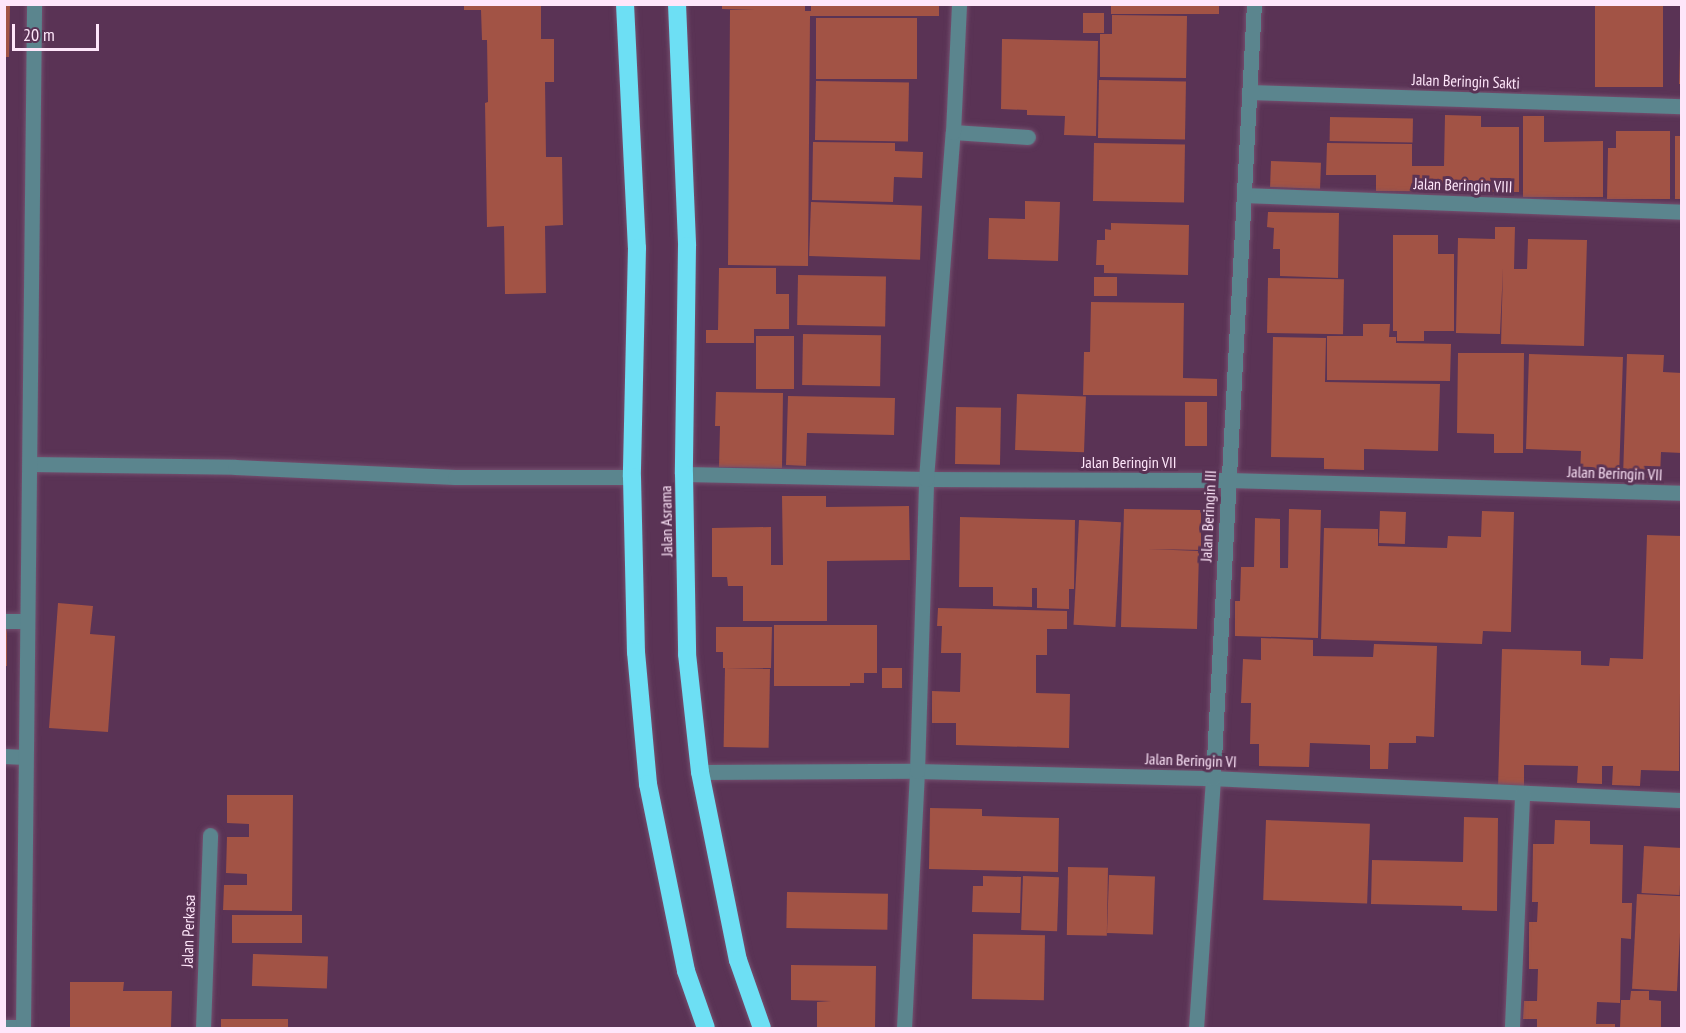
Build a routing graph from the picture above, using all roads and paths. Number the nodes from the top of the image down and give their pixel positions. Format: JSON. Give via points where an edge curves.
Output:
{"nodes":[{"id":1,"x":34,"y":4,"type":"edge"},
{"id":2,"x":625,"y":4,"type":"edge"},
{"id":3,"x":677,"y":4,"type":"edge"},
{"id":4,"x":959,"y":4,"type":"edge"},
{"id":5,"x":1254,"y":4,"type":"edge"},
{"id":6,"x":1249,"y":92,"type":"junction"},
{"id":7,"x":1682,"y":106,"type":"edge"},
{"id":8,"x":953,"y":132,"type":"junction"},
{"id":9,"x":1028,"y":137,"type":"dead end"},
{"id":10,"x":1244,"y":195,"type":"junction"},
{"id":11,"x":1682,"y":212,"type":"edge"},
{"id":12,"x":30,"y":464,"type":"junction"},
{"id":13,"x":684,"y":474,"type":"junction"},
{"id":14,"x":632,"y":477,"type":"junction"},
{"id":15,"x":926,"y":479,"type":"junction"},
{"id":16,"x":1227,"y":480,"type":"junction"},
{"id":17,"x":1682,"y":493,"type":"edge"},
{"id":18,"x":4,"y":621,"type":"edge"},
{"id":19,"x":26,"y":621,"type":"junction"},
{"id":20,"x":4,"y":756,"type":"edge"},
{"id":21,"x":25,"y":757,"type":"junction"},
{"id":22,"x":917,"y":771,"type":"junction"},
{"id":23,"x":700,"y":772,"type":"junction"},
{"id":24,"x":1213,"y":778,"type":"junction"},
{"id":25,"x":1522,"y":793,"type":"junction"},
{"id":26,"x":1682,"y":800,"type":"edge"},
{"id":27,"x":210,"y":835,"type":"dead end"},
{"id":28,"x":1512,"y":1026,"type":"dead end"},
{"id":29,"x":4,"y":1027,"type":"edge"},
{"id":30,"x":23,"y":1028,"type":"edge"},
{"id":31,"x":203,"y":1029,"type":"edge"},
{"id":32,"x":706,"y":1029,"type":"edge"},
{"id":33,"x":762,"y":1029,"type":"edge"},
{"id":34,"x":904,"y":1029,"type":"edge"},
{"id":35,"x":1196,"y":1029,"type":"edge"}],
"edges":[{"from":1,"to":12,"type":"street"},
{"from":2,"to":14,"type":"highway","name":"Jalan Asrama","via":[[637,248]]},
{"from":3,"to":13,"type":"highway","name":"Jalan Asrama","via":[[687,246]]},
{"from":4,"to":8,"type":"street"},
{"from":5,"to":6,"type":"street","name":"Jalan Beringin III"},
{"from":6,"to":7,"type":"street","name":"Jalan Beringin Sakti"},
{"from":6,"to":10,"type":"street","name":"Jalan Beringin III"},
{"from":8,"to":9,"type":"street"},
{"from":8,"to":15,"type":"street"},
{"from":10,"to":11,"type":"street","name":"Jalan Beringin VIII"},
{"from":10,"to":16,"type":"street","name":"Jalan Beringin III"},
{"from":12,"to":14,"type":"street","via":[[235,467],[455,477]]},
{"from":12,"to":19,"type":"street"},
{"from":13,"to":15,"type":"street","name":"Jalan Beringin VII"},
{"from":13,"to":23,"type":"highway","name":"Jalan Asrama","via":[[687,654]]},
{"from":14,"to":32,"type":"highway","name":"Jalan Asrama","via":[[636,652],[648,784],[686,971]]},
{"from":15,"to":16,"type":"street","name":"Jalan Beringin VII"},
{"from":15,"to":22,"type":"street"},
{"from":16,"to":17,"type":"street","name":"Jalan Beringin VII"},
{"from":16,"to":24,"type":"street","name":"Jalan Beringin III"},
{"from":18,"to":19,"type":"street"},
{"from":19,"to":21,"type":"street"},
{"from":20,"to":21,"type":"street"},
{"from":21,"to":30,"type":"street"},
{"from":22,"to":23,"type":"street","name":"Jalan Beringin VI"},
{"from":22,"to":24,"type":"street","name":"Jalan Beringin VI"},
{"from":22,"to":34,"type":"street"},
{"from":23,"to":33,"type":"highway","name":"Jalan Asrama","via":[[738,960]]},
{"from":24,"to":25,"type":"street","name":"Jalan Beringin VI"},
{"from":24,"to":35,"type":"street","name":"Jalan Beringin III"},
{"from":25,"to":26,"type":"street","name":"Jalan Beringin VI"},
{"from":25,"to":28,"type":"street"},
{"from":27,"to":31,"type":"street","name":"Jalan Perkasa"},
{"from":29,"to":30,"type":"street"}]}
